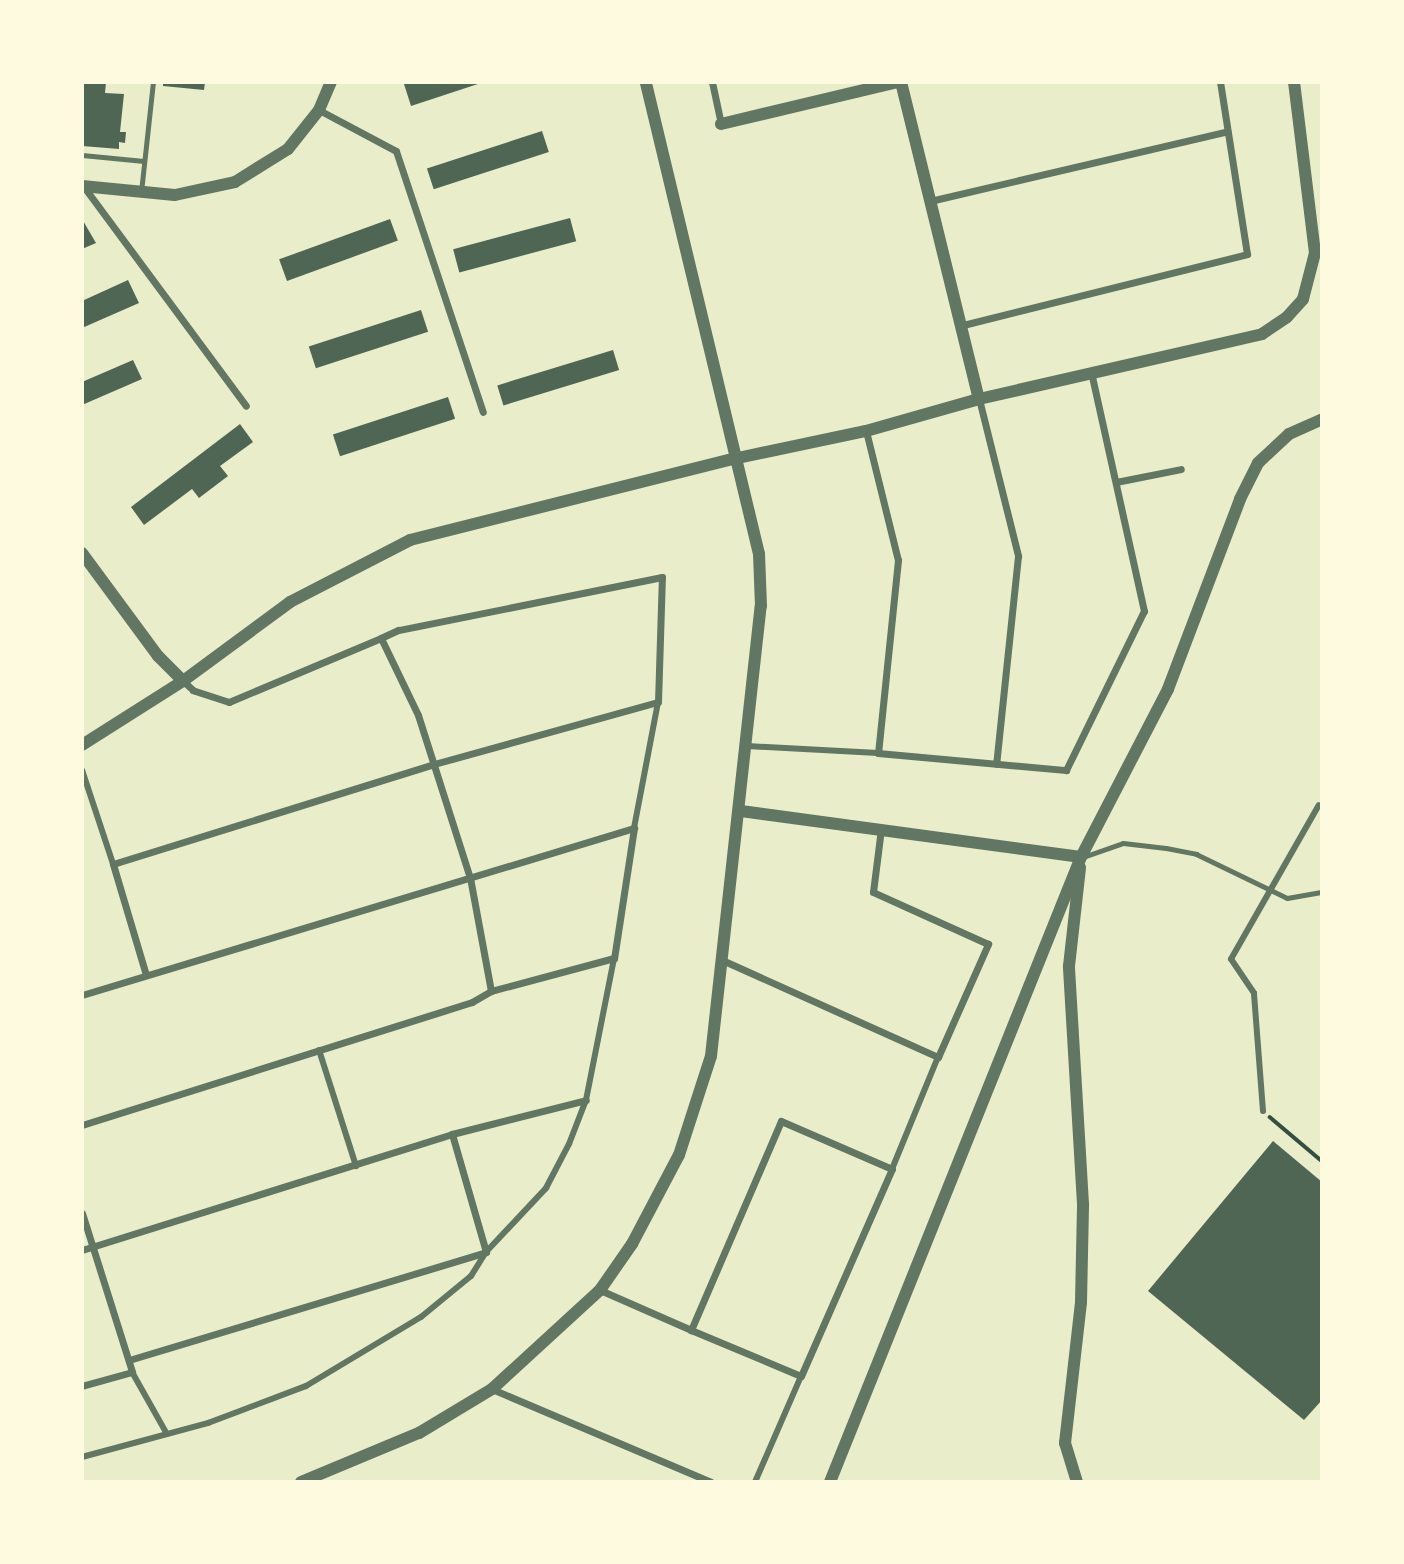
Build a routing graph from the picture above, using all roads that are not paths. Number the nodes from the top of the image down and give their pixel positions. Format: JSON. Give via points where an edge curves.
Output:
{"nodes":[{"id":1,"x":153,"y":82,"type":"edge"},
{"id":2,"x":331,"y":82,"type":"edge"},
{"id":3,"x":646,"y":82,"type":"edge"},
{"id":4,"x":712,"y":82,"type":"edge"},
{"id":5,"x":899,"y":82,"type":"edge"},
{"id":6,"x":1220,"y":82,"type":"edge"},
{"id":7,"x":1294,"y":82,"type":"edge"},
{"id":8,"x":319,"y":110,"type":"junction"},
{"id":9,"x":721,"y":124,"type":"joint"},
{"id":10,"x":1224,"y":132,"type":"junction"},
{"id":11,"x":82,"y":155,"type":"edge"},
{"id":12,"x":144,"y":161,"type":"junction"},
{"id":13,"x":83,"y":187,"type":"edge"},
{"id":14,"x":141,"y":192,"type":"junction"},
{"id":15,"x":930,"y":201,"type":"junction"},
{"id":16,"x":959,"y":326,"type":"junction"},
{"id":17,"x":1091,"y":376,"type":"junction"},
{"id":18,"x":979,"y":399,"type":"junction"},
{"id":19,"x":246,"y":405,"type":"dead end"},
{"id":20,"x":483,"y":412,"type":"dead end"},
{"id":21,"x":1322,"y":419,"type":"edge"},
{"id":22,"x":866,"y":431,"type":"junction"},
{"id":23,"x":733,"y":459,"type":"junction"},
{"id":24,"x":1181,"y":469,"type":"dead end"},
{"id":25,"x":1115,"y":482,"type":"junction"},
{"id":26,"x":82,"y":553,"type":"edge"},
{"id":27,"x":381,"y":638,"type":"junction"},
{"id":28,"x":183,"y":681,"type":"junction"},
{"id":29,"x":658,"y":702,"type":"junction"},
{"id":30,"x":82,"y":745,"type":"edge"},
{"id":31,"x":747,"y":746,"type":"junction"},
{"id":32,"x":878,"y":753,"type":"junction"},
{"id":33,"x":434,"y":764,"type":"junction"},
{"id":34,"x":996,"y":764,"type":"junction"},
{"id":35,"x":82,"y":770,"type":"edge"},
{"id":36,"x":1319,"y":805,"type":"dead end"},
{"id":37,"x":741,"y":811,"type":"junction"},
{"id":38,"x":635,"y":828,"type":"junction"},
{"id":39,"x":881,"y":829,"type":"junction"},
{"id":40,"x":1081,"y":857,"type":"junction"},
{"id":41,"x":113,"y":864,"type":"junction"},
{"id":42,"x":470,"y":878,"type":"junction"},
{"id":43,"x":1322,"y":892,"type":"edge"},
{"id":44,"x":614,"y":958,"type":"junction"},
{"id":45,"x":722,"y":960,"type":"junction"},
{"id":46,"x":146,"y":975,"type":"junction"},
{"id":47,"x":491,"y":991,"type":"junction"},
{"id":48,"x":82,"y":995,"type":"edge"},
{"id":49,"x":319,"y":1050,"type":"junction"},
{"id":50,"x":938,"y":1057,"type":"junction"},
{"id":51,"x":586,"y":1100,"type":"junction"},
{"id":52,"x":1263,"y":1111,"type":"road end"},
{"id":53,"x":82,"y":1125,"type":"edge"},
{"id":54,"x":452,"y":1134,"type":"junction"},
{"id":55,"x":356,"y":1166,"type":"junction"},
{"id":56,"x":892,"y":1170,"type":"junction"},
{"id":57,"x":82,"y":1213,"type":"edge"},
{"id":58,"x":92,"y":1247,"type":"junction"},
{"id":59,"x":82,"y":1250,"type":"edge"},
{"id":60,"x":486,"y":1252,"type":"junction"},
{"id":61,"x":600,"y":1290,"type":"junction"},
{"id":62,"x":691,"y":1330,"type":"junction"},
{"id":63,"x":129,"y":1360,"type":"junction"},
{"id":64,"x":132,"y":1372,"type":"junction"},
{"id":65,"x":801,"y":1376,"type":"junction"},
{"id":66,"x":82,"y":1386,"type":"edge"},
{"id":67,"x":492,"y":1389,"type":"junction"},
{"id":68,"x":167,"y":1434,"type":"junction"},
{"id":69,"x":82,"y":1457,"type":"edge"},
{"id":70,"x":301,"y":1482,"type":"edge"},
{"id":71,"x":711,"y":1482,"type":"edge"},
{"id":72,"x":755,"y":1482,"type":"edge"},
{"id":73,"x":830,"y":1482,"type":"edge"},
{"id":74,"x":1077,"y":1482,"type":"edge"}],
"edges":[{"from":1,"to":12,"type":"lane"},
{"from":2,"to":8,"type":"street"},
{"from":3,"to":23,"type":"street"},
{"from":4,"to":9,"type":"street"},
{"from":5,"to":9,"type":"street"},
{"from":5,"to":15,"type":"street"},
{"from":6,"to":10,"type":"street"},
{"from":7,"to":17,"type":"street","via":[[1315,228],[1311,281],[1303,299],[1262,334]]},
{"from":8,"to":14,"type":"street","via":[[288,149],[256,173],[198,193]]},
{"from":8,"to":20,"type":"street","via":[[396,151]]},
{"from":10,"to":15,"type":"street"},
{"from":10,"to":16,"type":"street","via":[[1248,254]]},
{"from":11,"to":12,"type":"lane"},
{"from":12,"to":14,"type":"lane"},
{"from":13,"to":14,"type":"street"},
{"from":13,"to":19,"type":"street"},
{"from":15,"to":16,"type":"street"},
{"from":16,"to":18,"type":"street"},
{"from":17,"to":18,"type":"street"},
{"from":17,"to":25,"type":"street"},
{"from":18,"to":22,"type":"street"},
{"from":18,"to":34,"type":"street","via":[[1018,556]]},
{"from":21,"to":40,"type":"street","via":[[1289,434],[1258,463],[1168,689]]},
{"from":22,"to":23,"type":"street"},
{"from":22,"to":32,"type":"street","via":[[898,560]]},
{"from":23,"to":28,"type":"street","via":[[410,540],[290,602]]},
{"from":23,"to":31,"type":"street","via":[[750,504],[761,593]]},
{"from":24,"to":25,"type":"street"},
{"from":25,"to":34,"type":"street","via":[[1144,611],[1066,770]]},
{"from":26,"to":28,"type":"street","via":[[158,656]]},
{"from":27,"to":28,"type":"street","via":[[229,702],[193,690]]},
{"from":27,"to":29,"type":"street","via":[[398,630],[662,577]]},
{"from":27,"to":33,"type":"street","via":[[418,715]]},
{"from":28,"to":30,"type":"street"},
{"from":29,"to":33,"type":"street"},
{"from":29,"to":38,"type":"street"},
{"from":31,"to":32,"type":"street"},
{"from":31,"to":37,"type":"street"},
{"from":32,"to":34,"type":"street"},
{"from":33,"to":41,"type":"street"},
{"from":33,"to":42,"type":"street"},
{"from":35,"to":41,"type":"street"},
{"from":36,"to":52,"type":"street","via":[[1231,958],[1254,993]]},
{"from":37,"to":39,"type":"street"},
{"from":37,"to":45,"type":"street"},
{"from":38,"to":42,"type":"street"},
{"from":38,"to":44,"type":"street"},
{"from":39,"to":40,"type":"street"},
{"from":39,"to":50,"type":"street","via":[[873,892],[988,944]]},
{"from":40,"to":43,"type":"lane","via":[[1123,843],[1166,848],[1196,854],[1287,898]]},
{"from":40,"to":73,"type":"street"},
{"from":40,"to":74,"type":"street","via":[[1069,966],[1083,1204],[1082,1302],[1065,1443]]},
{"from":41,"to":46,"type":"street"},
{"from":42,"to":46,"type":"street"},
{"from":42,"to":47,"type":"street"},
{"from":44,"to":47,"type":"street"},
{"from":44,"to":51,"type":"street"},
{"from":45,"to":50,"type":"street"},
{"from":45,"to":61,"type":"street","via":[[711,1056],[679,1155],[632,1244]]},
{"from":46,"to":48,"type":"street"},
{"from":47,"to":49,"type":"street","via":[[472,1002]]},
{"from":49,"to":53,"type":"street"},
{"from":49,"to":55,"type":"street"},
{"from":50,"to":56,"type":"street"},
{"from":51,"to":54,"type":"street"},
{"from":51,"to":60,"type":"street","via":[[546,1188]]},
{"from":54,"to":55,"type":"street"},
{"from":54,"to":60,"type":"street"},
{"from":55,"to":58,"type":"street"},
{"from":56,"to":62,"type":"street","via":[[781,1121]]},
{"from":56,"to":65,"type":"street"},
{"from":57,"to":58,"type":"street"},
{"from":58,"to":59,"type":"street"},
{"from":58,"to":63,"type":"street"},
{"from":60,"to":63,"type":"street"},
{"from":60,"to":68,"type":"street","via":[[471,1276],[421,1317],[306,1386]]},
{"from":61,"to":62,"type":"street"},
{"from":61,"to":67,"type":"street"},
{"from":62,"to":65,"type":"street"},
{"from":63,"to":64,"type":"street"},
{"from":64,"to":66,"type":"street"},
{"from":64,"to":68,"type":"street"},
{"from":65,"to":72,"type":"street"},
{"from":67,"to":70,"type":"street","via":[[419,1433]]},
{"from":67,"to":71,"type":"street"},
{"from":68,"to":69,"type":"street"}]}
